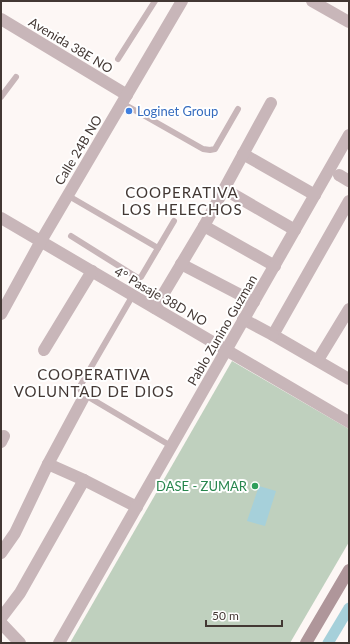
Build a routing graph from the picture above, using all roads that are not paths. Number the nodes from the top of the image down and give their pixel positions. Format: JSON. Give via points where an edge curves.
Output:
{"nodes":[{"id":1,"x":155,"y":1,"type":"edge"},
{"id":2,"x":182,"y":1,"type":"edge"},
{"id":3,"x":312,"y":1,"type":"edge"},
{"id":4,"x":1,"y":19,"type":"edge"},
{"id":5,"x":349,"y":22,"type":"edge"},
{"id":6,"x":118,"y":59,"type":"dead end"},
{"id":7,"x":16,"y":77,"type":"dead end"},
{"id":8,"x":1,"y":97,"type":"edge"},
{"id":9,"x":124,"y":99,"type":"junction"},
{"id":10,"x":271,"y":103,"type":"dead end"},
{"id":11,"x":238,"y":109,"type":"dead end"},
{"id":12,"x":349,"y":135,"type":"edge"},
{"id":13,"x":243,"y":154,"type":"junction"},
{"id":14,"x":224,"y":189,"type":"junction"},
{"id":15,"x":67,"y":195,"type":"junction"},
{"id":16,"x":315,"y":195,"type":"junction"},
{"id":17,"x":349,"y":201,"type":"edge"},
{"id":18,"x":1,"y":218,"type":"edge"},
{"id":19,"x":174,"y":221,"type":"dead end"},
{"id":20,"x":204,"y":226,"type":"junction"},
{"id":21,"x":295,"y":230,"type":"junction"},
{"id":22,"x":71,"y":236,"type":"dead end"},
{"id":23,"x":40,"y":241,"type":"junction"},
{"id":24,"x":158,"y":248,"type":"junction"},
{"id":25,"x":181,"y":264,"type":"junction"},
{"id":26,"x":275,"y":266,"type":"junction"},
{"id":27,"x":92,"y":271,"type":"junction"},
{"id":28,"x":133,"y":295,"type":"junction"},
{"id":29,"x":254,"y":302,"type":"junction"},
{"id":30,"x":155,"y":308,"type":"junction"},
{"id":31,"x":349,"y":309,"type":"edge"},
{"id":32,"x":1,"y":314,"type":"edge"},
{"id":33,"x":244,"y":319,"type":"junction"},
{"id":34,"x":273,"y":335,"type":"junction"},
{"id":35,"x":44,"y":350,"type":"dead end"},
{"id":36,"x":226,"y":350,"type":"junction"},
{"id":37,"x":318,"y":360,"type":"junction"},
{"id":38,"x":349,"y":379,"type":"edge"},
{"id":39,"x":85,"y":395,"type":"junction"},
{"id":40,"x":349,"y":422,"type":"edge"},
{"id":41,"x":171,"y":446,"type":"junction"},
{"id":42,"x":48,"y":464,"type":"junction"},
{"id":43,"x":84,"y":480,"type":"junction"},
{"id":44,"x":137,"y":507,"type":"junction"},
{"id":45,"x":1,"y":553,"type":"edge"},
{"id":46,"x":349,"y":570,"type":"edge"},
{"id":47,"x":2,"y":626,"type":"edge"},
{"id":48,"x":20,"y":643,"type":"edge"},
{"id":49,"x":59,"y":643,"type":"edge"},
{"id":50,"x":306,"y":643,"type":"edge"}],
"edges":[{"from":1,"to":6,"type":"lane"},
{"from":2,"to":9,"type":"street","name":"Calle 24B NO"},
{"from":3,"to":5,"type":"street"},
{"from":4,"to":9,"type":"street","name":"Avenida 38E NO"},
{"from":7,"to":8,"type":"lane"},
{"from":9,"to":11,"type":"lane","via":[[203,149],[210,150],[215,149]]},
{"from":9,"to":15,"type":"street","name":"Calle 24B NO"},
{"from":10,"to":13,"type":"street"},
{"from":12,"to":16,"type":"street","name":"Pablo Zunino Guzman"},
{"from":13,"to":14,"type":"street"},
{"from":13,"to":16,"type":"street"},
{"from":14,"to":20,"type":"street"},
{"from":14,"to":21,"type":"street"},
{"from":15,"to":23,"type":"street","name":"Calle 24B NO"},
{"from":15,"to":24,"type":"lane"},
{"from":16,"to":21,"type":"street","name":"Pablo Zunino Guzman"},
{"from":17,"to":34,"type":"street"},
{"from":18,"to":23,"type":"street","name":"4° Pasaje 38D NO"},
{"from":19,"to":24,"type":"lane"},
{"from":20,"to":25,"type":"street"},
{"from":20,"to":26,"type":"street"},
{"from":21,"to":26,"type":"street","name":"Pablo Zunino Guzman"},
{"from":22,"to":24,"type":"lane","via":[[138,278],[142,276]]},
{"from":23,"to":27,"type":"street","name":"4° Pasaje 38D NO"},
{"from":23,"to":32,"type":"street","name":"Calle 24B NO"},
{"from":25,"to":29,"type":"street"},
{"from":25,"to":30,"type":"street"},
{"from":26,"to":29,"type":"street","name":"Pablo Zunino Guzman"},
{"from":27,"to":28,"type":"street","name":"4° Pasaje 38D NO"},
{"from":27,"to":35,"type":"street"},
{"from":28,"to":30,"type":"street","name":"4° Pasaje 38D NO"},
{"from":28,"to":39,"type":"lane","via":[[79,388]]},
{"from":29,"to":33,"type":"street","name":"Pablo Zunino Guzman"},
{"from":30,"to":36,"type":"street","name":"4° Pasaje 38D NO"},
{"from":31,"to":37,"type":"street"},
{"from":33,"to":34,"type":"street"},
{"from":33,"to":36,"type":"street","name":"Pablo Zunino Guzman"},
{"from":34,"to":37,"type":"street"},
{"from":36,"to":40,"type":"street","name":"4° Pasaje 38D NO"},
{"from":36,"to":41,"type":"street","name":"Pablo Zunino Guzman"},
{"from":37,"to":38,"type":"street"},
{"from":39,"to":41,"type":"lane"},
{"from":39,"to":42,"type":"street"},
{"from":41,"to":44,"type":"street","name":"Pablo Zunino Guzman"},
{"from":42,"to":43,"type":"street"},
{"from":42,"to":45,"type":"street","via":[[15,533]]},
{"from":43,"to":44,"type":"street"},
{"from":43,"to":47,"type":"street"},
{"from":44,"to":49,"type":"street","name":"Pablo Zunino Guzman"},
{"from":46,"to":50,"type":"main road"},
{"from":47,"to":48,"type":"street"}]}
